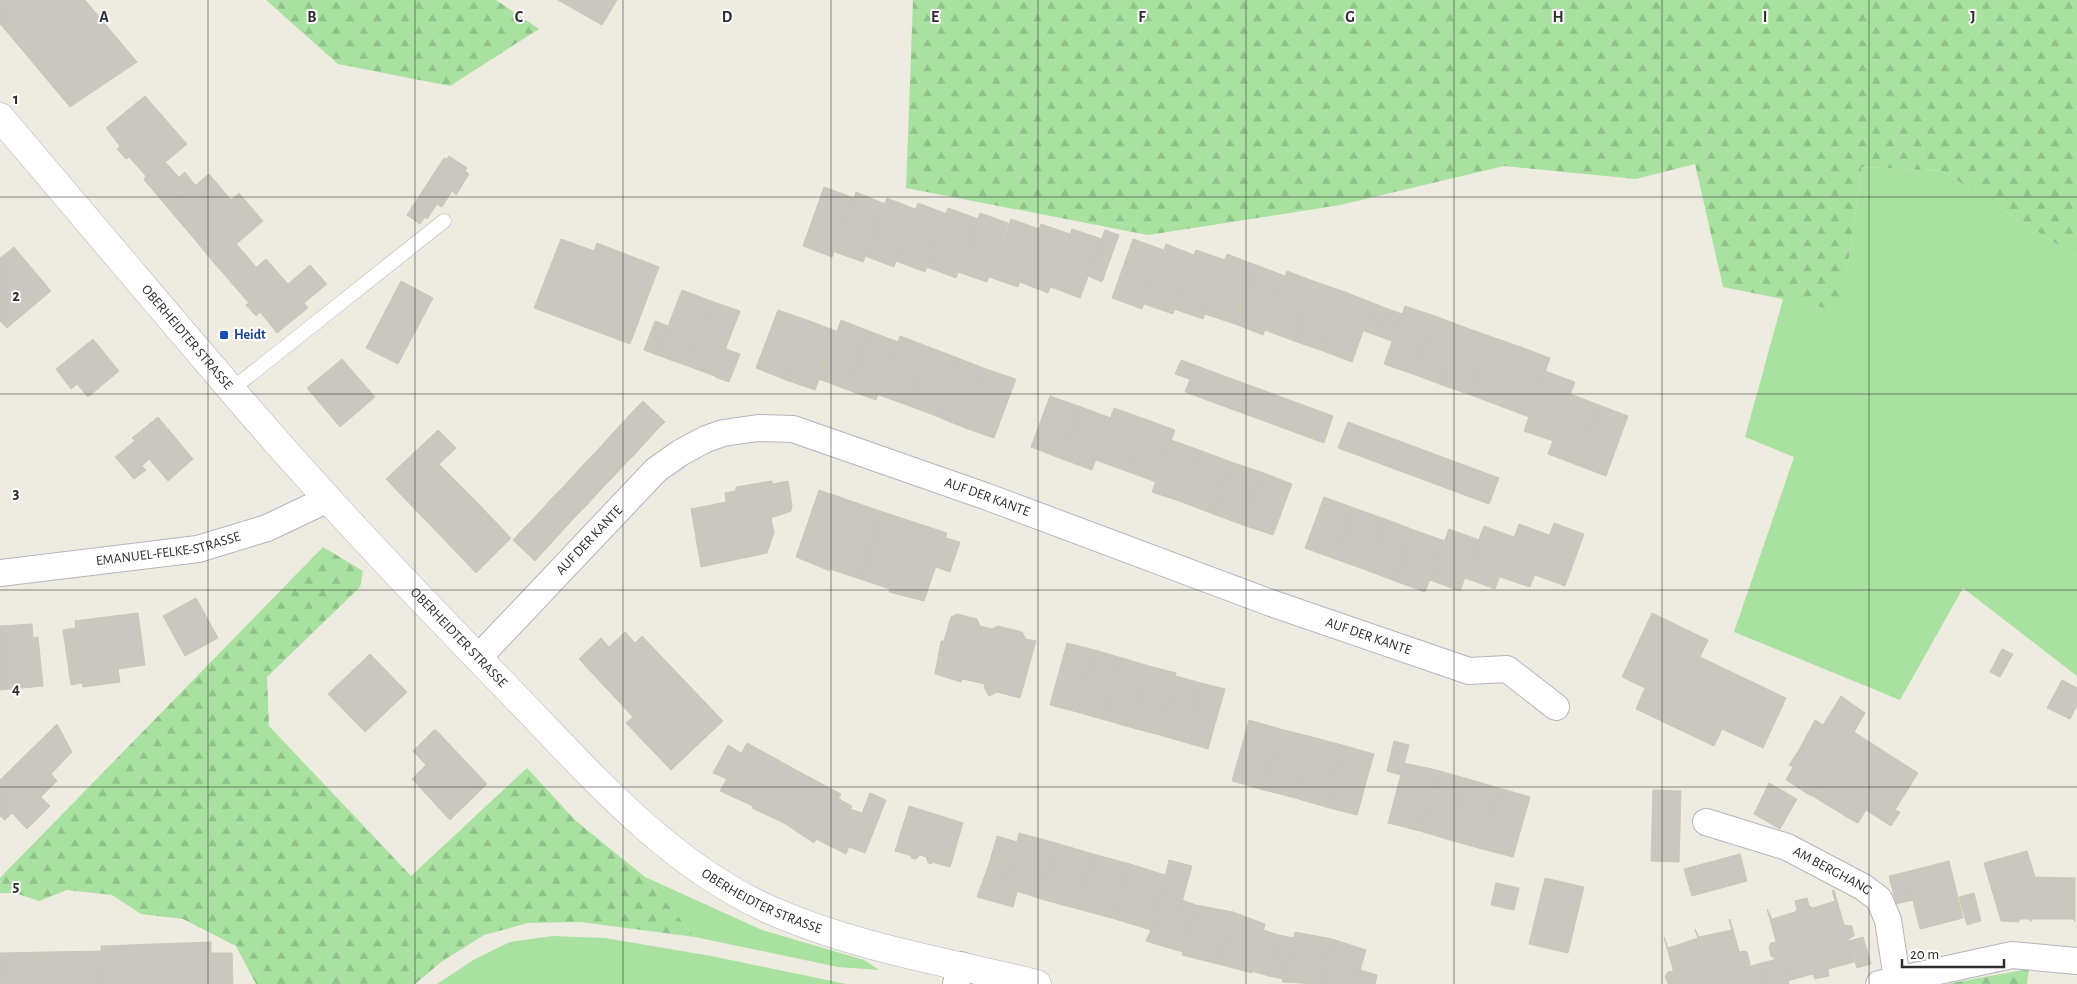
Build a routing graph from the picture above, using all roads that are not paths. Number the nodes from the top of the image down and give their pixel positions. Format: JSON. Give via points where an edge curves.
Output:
{"nodes":[{"id":1,"x":0,"y":117,"type":"edge"},
{"id":2,"x":444,"y":221,"type":"dead end"},
{"id":3,"x":231,"y":390,"type":"junction"},
{"id":4,"x":328,"y":499,"type":"junction"},
{"id":5,"x":0,"y":573,"type":"edge"},
{"id":6,"x":478,"y":658,"type":"junction"},
{"id":7,"x":1556,"y":707,"type":"dead end"},
{"id":8,"x":1706,"y":822,"type":"dead end"},
{"id":9,"x":2077,"y":961,"type":"edge"},
{"id":10,"x":958,"y":975,"type":"edge"},
{"id":11,"x":1888,"y":981,"type":"edge"},
{"id":12,"x":1037,"y":984,"type":"edge"}],
"edges":[{"from":1,"to":3,"type":"street","name":"OBERHEIDTER STRASSE"},
{"from":2,"to":3,"type":"lane"},
{"from":3,"to":4,"type":"street","name":"OBERHEIDTER STRASSE"},
{"from":4,"to":5,"type":"street","name":"EMANUEL-FELKE-STRASSE","via":[[267,528],[198,549]]},
{"from":4,"to":6,"type":"street","name":"OBERHEIDTER STRASSE"},
{"from":6,"to":7,"type":"street","name":"AUF DER KANTE","via":[[656,470],[706,439],[758,428],[793,429],[985,496],[1271,603],[1469,671],[1507,669]]},
{"from":6,"to":10,"type":"street","name":"OBERHEIDTER STRASSE","via":[[632,815],[682,857],[768,909]]},
{"from":8,"to":11,"type":"street","name":"AM BERGHANG","via":[[1787,847],[1863,887],[1879,899],[1888,920]]},
{"from":9,"to":11,"type":"street","name":"AM BERGHANG","via":[[2012,955]]},
{"from":10,"to":12,"type":"street","name":"OBERHEIDTER STRASSE"}]}
